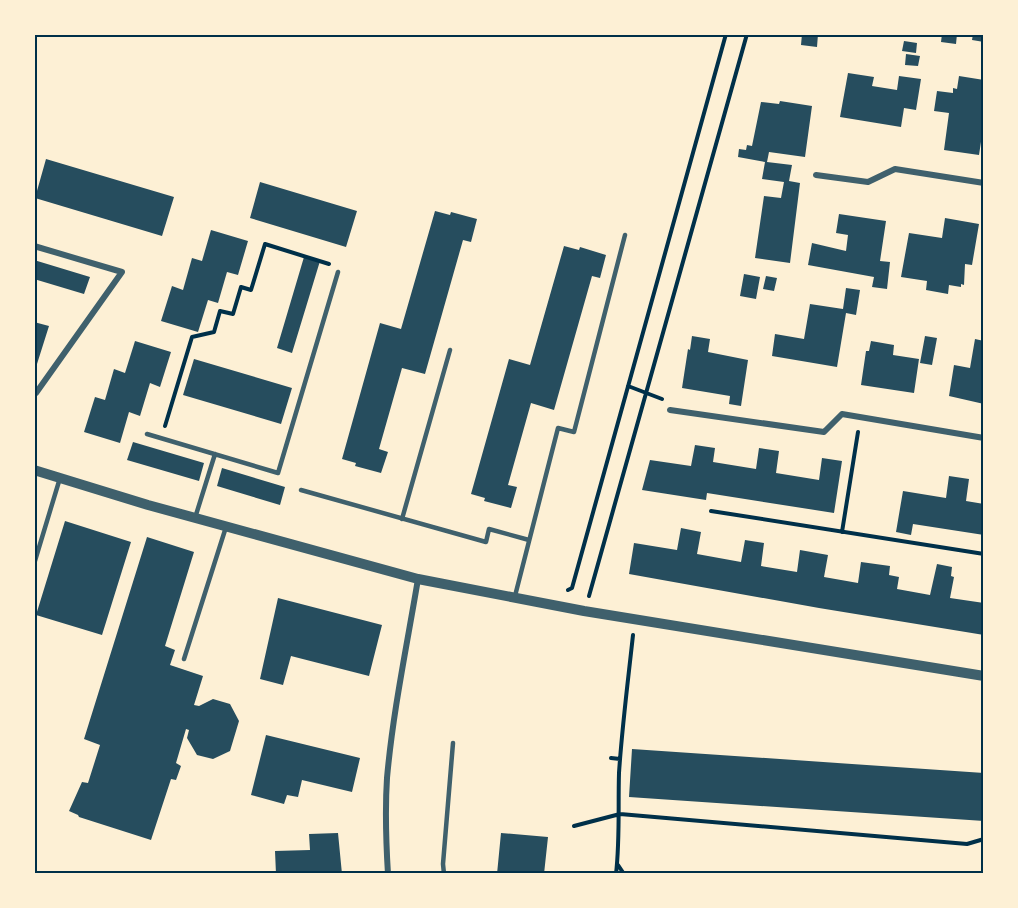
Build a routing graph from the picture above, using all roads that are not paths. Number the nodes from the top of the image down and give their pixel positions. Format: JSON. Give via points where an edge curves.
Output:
{"nodes":[{"id":1,"x":816,"y":175,"type":"dead end"},
{"id":2,"x":984,"y":183,"type":"edge"},
{"id":3,"x":625,"y":235,"type":"dead end"},
{"id":4,"x":34,"y":246,"type":"edge"},
{"id":5,"x":338,"y":272,"type":"road end"},
{"id":6,"x":450,"y":350,"type":"dead end"},
{"id":7,"x":34,"y":392,"type":"edge"},
{"id":8,"x":670,"y":410,"type":"road end"},
{"id":9,"x":147,"y":434,"type":"dead end"},
{"id":10,"x":984,"y":438,"type":"edge"},
{"id":11,"x":215,"y":454,"type":"junction"},
{"id":12,"x":34,"y":470,"type":"edge"},
{"id":13,"x":60,"y":478,"type":"junction"},
{"id":14,"x":301,"y":490,"type":"dead end"},
{"id":15,"x":195,"y":518,"type":"junction"},
{"id":16,"x":402,"y":519,"type":"junction"},
{"id":17,"x":226,"y":527,"type":"junction"},
{"id":18,"x":529,"y":540,"type":"junction"},
{"id":19,"x":34,"y":564,"type":"edge"},
{"id":20,"x":418,"y":579,"type":"junction"},
{"id":21,"x":514,"y":598,"type":"junction"},
{"id":22,"x":184,"y":659,"type":"dead end"},
{"id":23,"x":984,"y":676,"type":"edge"},
{"id":24,"x":453,"y":743,"type":"dead end"},
{"id":25,"x":388,"y":873,"type":"edge"},
{"id":26,"x":444,"y":873,"type":"edge"}],
"edges":[{"from":1,"to":2,"type":"street","via":[[868,182],[895,170]]},
{"from":3,"to":18,"type":"lane","via":[[574,432],[558,428]]},
{"from":4,"to":7,"type":"street","via":[[122,272]]},
{"from":5,"to":11,"type":"lane","via":[[278,473]]},
{"from":6,"to":16,"type":"lane"},
{"from":8,"to":10,"type":"street","via":[[824,432],[842,414]]},
{"from":9,"to":11,"type":"lane"},
{"from":11,"to":15,"type":"lane"},
{"from":12,"to":13,"type":"street"},
{"from":13,"to":15,"type":"street"},
{"from":13,"to":19,"type":"lane"},
{"from":14,"to":16,"type":"lane"},
{"from":15,"to":17,"type":"street"},
{"from":16,"to":18,"type":"lane","via":[[486,542],[489,529]]},
{"from":17,"to":20,"type":"street"},
{"from":17,"to":22,"type":"lane"},
{"from":18,"to":21,"type":"lane"},
{"from":20,"to":21,"type":"street"},
{"from":20,"to":25,"type":"street","via":[[387,780]]},
{"from":21,"to":23,"type":"street"},
{"from":24,"to":26,"type":"lane"}]}
